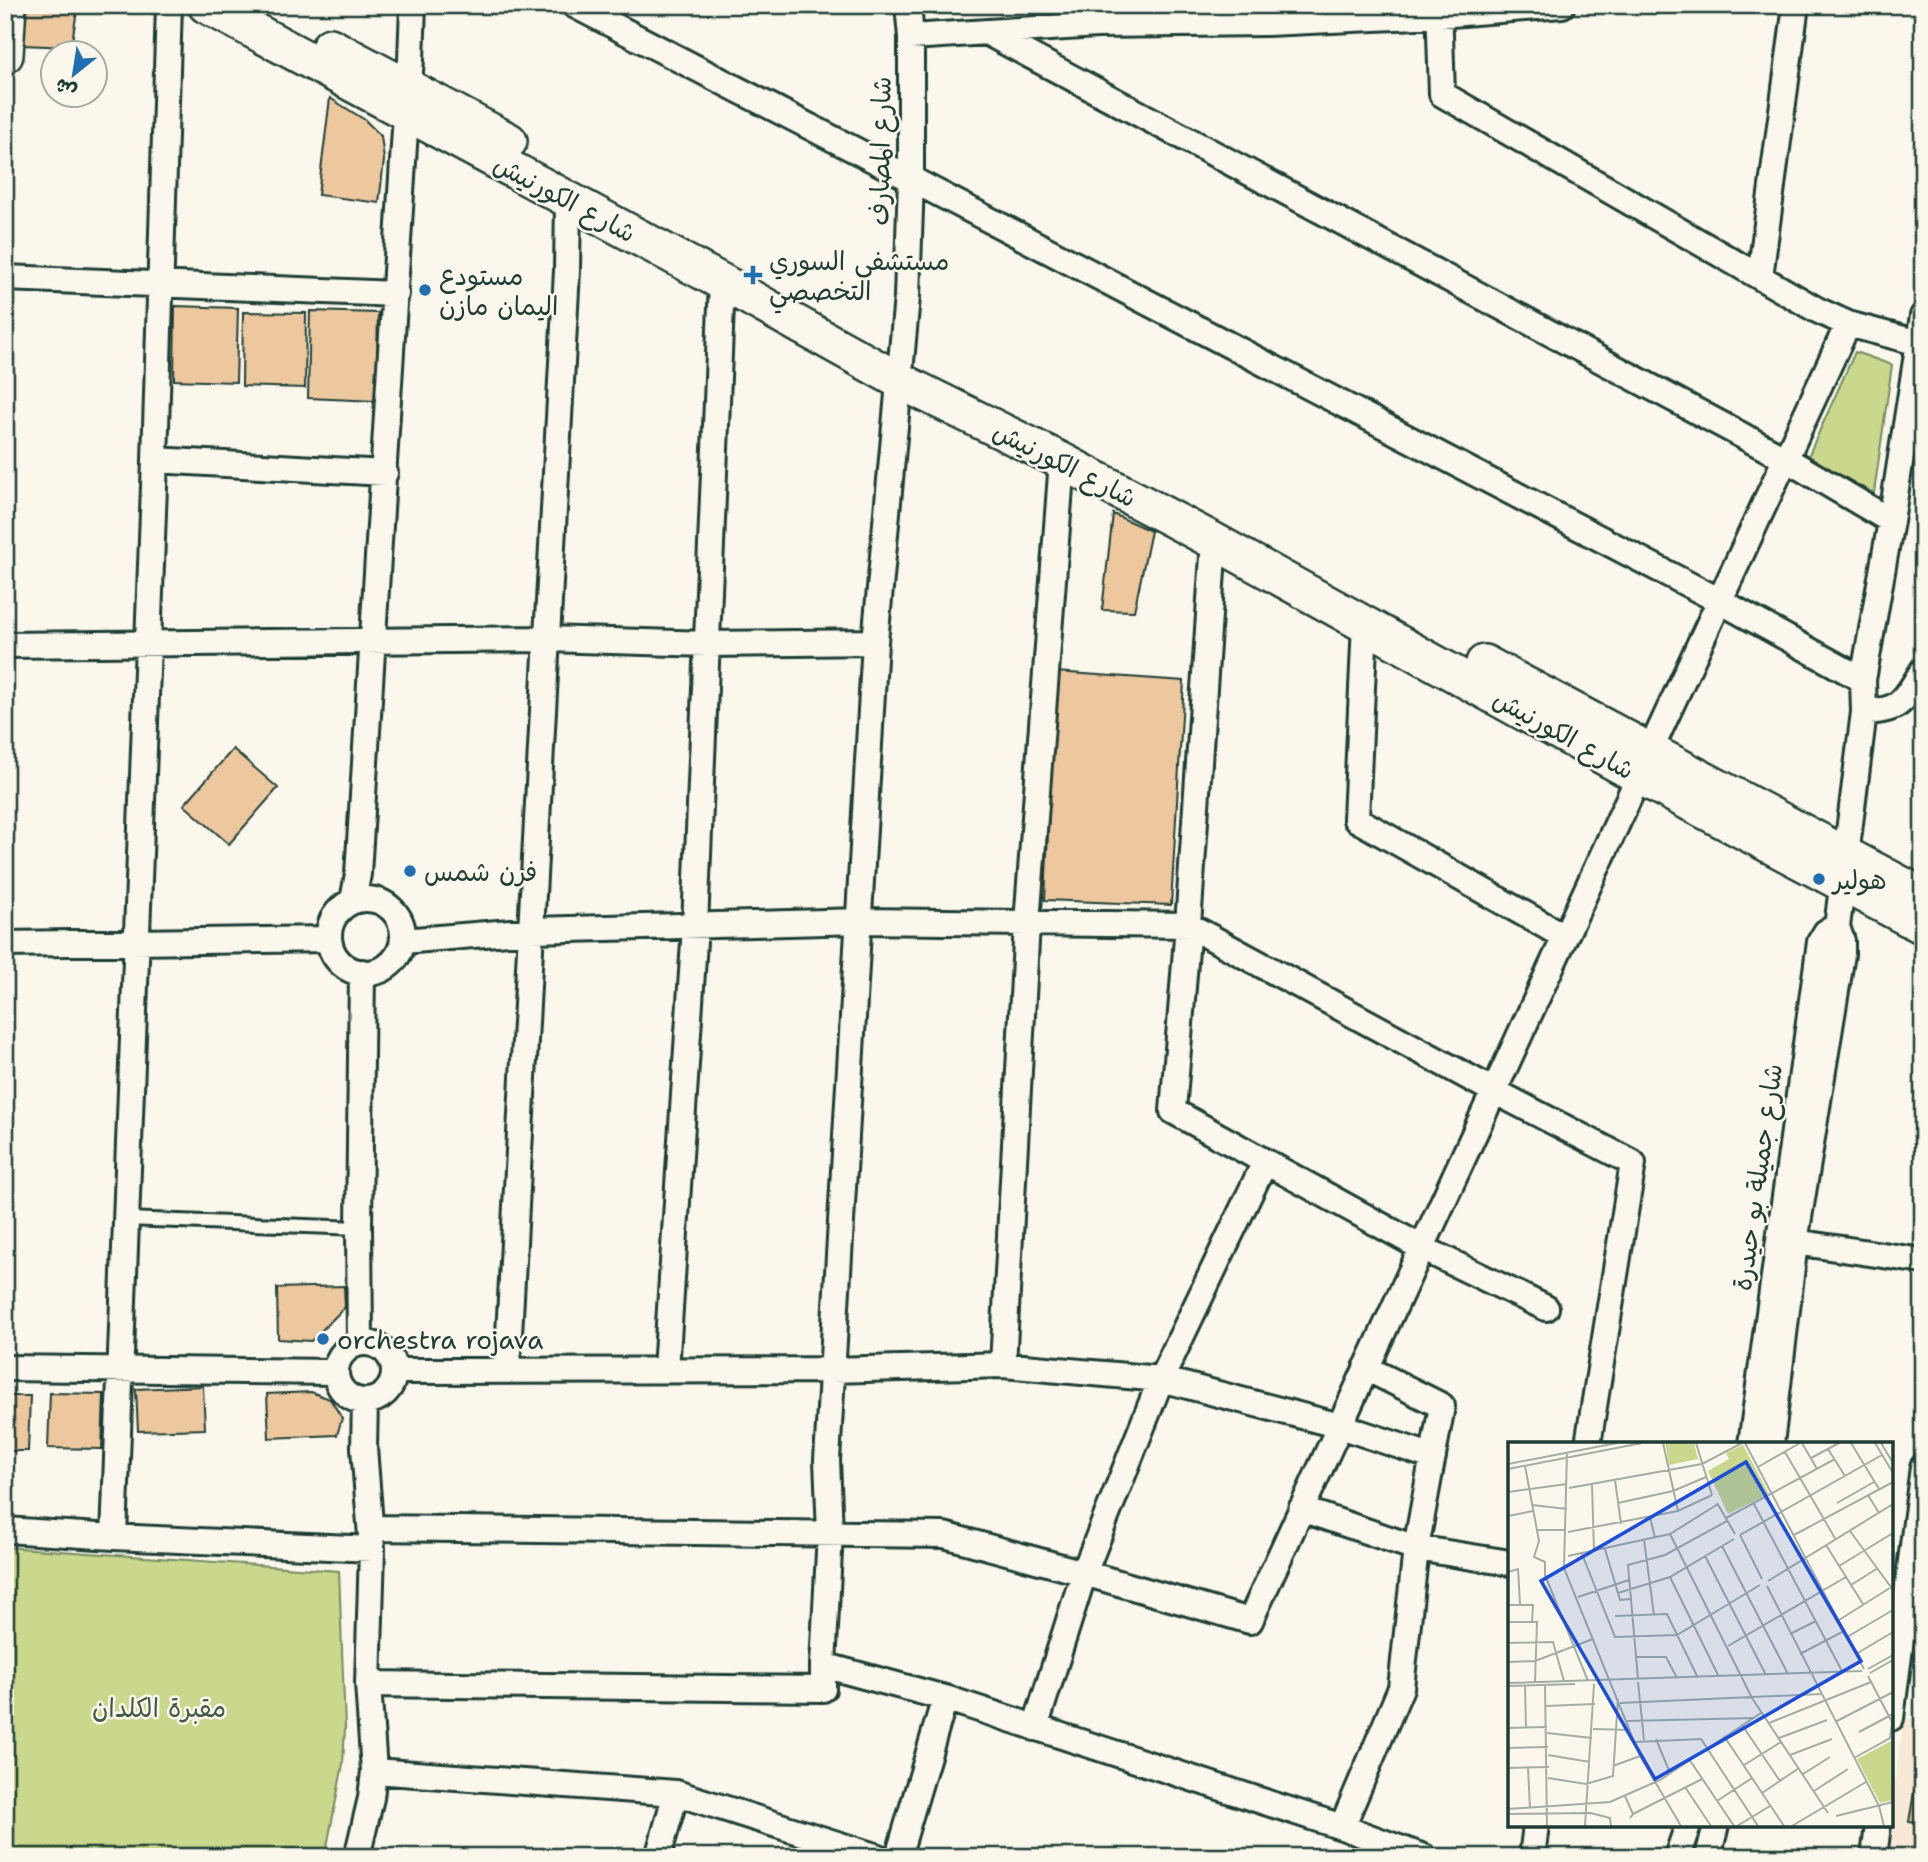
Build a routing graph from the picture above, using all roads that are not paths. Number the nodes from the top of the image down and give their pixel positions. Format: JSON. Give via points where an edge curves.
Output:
{"nodes":[{"id":1,"x":8,"y":5,"type":"edge"},
{"id":2,"x":169,"y":5,"type":"edge"},
{"id":3,"x":206,"y":5,"type":"edge"},
{"id":4,"x":251,"y":5,"type":"edge"},
{"id":5,"x":413,"y":5,"type":"edge"},
{"id":6,"x":574,"y":5,"type":"edge"},
{"id":7,"x":908,"y":5,"type":"edge"},
{"id":8,"x":1562,"y":5,"type":"edge"},
{"id":9,"x":1797,"y":5,"type":"edge"},
{"id":10,"x":1439,"y":10,"type":"edge"},
{"id":11,"x":1266,"y":14,"type":"edge"},
{"id":12,"x":1096,"y":15,"type":"edge"},
{"id":13,"x":988,"y":33,"type":"junction"},
{"id":14,"x":911,"y":37,"type":"junction"},
{"id":15,"x":5,"y":55,"type":"edge"},
{"id":16,"x":407,"y":100,"type":"junction"},
{"id":17,"x":911,"y":179,"type":"junction"},
{"id":18,"x":568,"y":200,"type":"junction"},
{"id":19,"x":1760,"y":277,"type":"junction"},
{"id":20,"x":5,"y":278,"type":"edge"},
{"id":21,"x":722,"y":282,"type":"junction"},
{"id":22,"x":160,"y":285,"type":"junction"},
{"id":23,"x":396,"y":294,"type":"junction"},
{"id":24,"x":1923,"y":316,"type":"edge"},
{"id":25,"x":1848,"y":324,"type":"junction"},
{"id":26,"x":1919,"y":343,"type":"junction"},
{"id":27,"x":901,"y":369,"type":"junction"},
{"id":28,"x":1913,"y":455,"type":"edge"},
{"id":29,"x":1786,"y":459,"type":"junction"},
{"id":30,"x":155,"y":460,"type":"junction"},
{"id":31,"x":1062,"y":461,"type":"junction"},
{"id":32,"x":385,"y":473,"type":"junction"},
{"id":33,"x":1891,"y":521,"type":"junction"},
{"id":34,"x":1214,"y":541,"type":"junction"},
{"id":35,"x":1720,"y":601,"type":"junction"},
{"id":36,"x":1365,"y":623,"type":"junction"},
{"id":37,"x":374,"y":639,"type":"junction"},
{"id":38,"x":547,"y":639,"type":"junction"},
{"id":39,"x":875,"y":642,"type":"junction"},
{"id":40,"x":148,"y":644,"type":"junction"},
{"id":41,"x":708,"y":644,"type":"junction"},
{"id":42,"x":5,"y":645,"type":"edge"},
{"id":43,"x":1923,"y":670,"type":"edge"},
{"id":44,"x":1863,"y":680,"type":"junction"},
{"id":45,"x":1864,"y":712,"type":"junction"},
{"id":46,"x":1645,"y":763,"type":"junction"},
{"id":47,"x":1844,"y":870,"type":"junction"},
{"id":48,"x":1923,"y":896,"type":"edge"},
{"id":49,"x":354,"y":901,"type":"junction"},
{"id":50,"x":860,"y":921,"type":"junction"},
{"id":51,"x":1027,"y":923,"type":"junction"},
{"id":52,"x":1188,"y":925,"type":"junction"},
{"id":53,"x":695,"y":926,"type":"junction"},
{"id":54,"x":1923,"y":926,"type":"edge"},
{"id":55,"x":1837,"y":927,"type":"junction"},
{"id":56,"x":533,"y":930,"type":"junction"},
{"id":57,"x":1565,"y":937,"type":"junction"},
{"id":58,"x":329,"y":939,"type":"junction"},
{"id":59,"x":137,"y":941,"type":"junction"},
{"id":60,"x":403,"y":941,"type":"junction"},
{"id":61,"x":5,"y":944,"type":"edge"},
{"id":62,"x":362,"y":972,"type":"junction"},
{"id":63,"x":1494,"y":1091,"type":"junction"},
{"id":64,"x":1265,"y":1162,"type":"junction"},
{"id":65,"x":126,"y":1219,"type":"junction"},
{"id":66,"x":359,"y":1228,"type":"junction"},
{"id":67,"x":1795,"y":1242,"type":"junction"},
{"id":68,"x":1422,"y":1248,"type":"junction"},
{"id":69,"x":1923,"y":1261,"type":"edge"},
{"id":70,"x":1546,"y":1308,"type":"dead end"},
{"id":71,"x":360,"y":1343,"type":"junction"},
{"id":72,"x":1003,"y":1365,"type":"junction"},
{"id":73,"x":5,"y":1368,"type":"edge"},
{"id":74,"x":120,"y":1368,"type":"junction"},
{"id":75,"x":1366,"y":1368,"type":"junction"},
{"id":76,"x":666,"y":1370,"type":"junction"},
{"id":77,"x":832,"y":1370,"type":"junction"},
{"id":78,"x":394,"y":1371,"type":"junction"},
{"id":79,"x":507,"y":1371,"type":"junction"},
{"id":80,"x":336,"y":1372,"type":"junction"},
{"id":81,"x":1161,"y":1379,"type":"junction"},
{"id":82,"x":365,"y":1401,"type":"junction"},
{"id":83,"x":1340,"y":1426,"type":"junction"},
{"id":84,"x":1588,"y":1442,"type":"edge"},
{"id":85,"x":1751,"y":1442,"type":"edge"},
{"id":86,"x":1771,"y":1442,"type":"edge"},
{"id":87,"x":1433,"y":1457,"type":"junction"},
{"id":88,"x":1923,"y":1467,"type":"edge"},
{"id":89,"x":1301,"y":1509,"type":"junction"},
{"id":90,"x":5,"y":1530,"type":"edge"},
{"id":91,"x":830,"y":1533,"type":"junction"},
{"id":92,"x":114,"y":1537,"type":"junction"},
{"id":93,"x":372,"y":1538,"type":"junction"},
{"id":94,"x":1416,"y":1548,"type":"junction"},
{"id":95,"x":1508,"y":1563,"type":"edge"},
{"id":96,"x":1084,"y":1573,"type":"junction"},
{"id":97,"x":1897,"y":1623,"type":"edge"},
{"id":98,"x":824,"y":1665,"type":"junction"},
{"id":99,"x":368,"y":1684,"type":"junction"},
{"id":100,"x":1893,"y":1686,"type":"edge"},
{"id":101,"x":945,"y":1698,"type":"junction"},
{"id":102,"x":1035,"y":1728,"type":"junction"},
{"id":103,"x":374,"y":1771,"type":"junction"},
{"id":104,"x":676,"y":1793,"type":"junction"},
{"id":105,"x":1342,"y":1827,"type":"junction"},
{"id":106,"x":1536,"y":1827,"type":"edge"},
{"id":107,"x":1687,"y":1827,"type":"edge"},
{"id":108,"x":1716,"y":1827,"type":"edge"},
{"id":109,"x":1878,"y":1827,"type":"edge"},
{"id":110,"x":357,"y":1857,"type":"edge"},
{"id":111,"x":658,"y":1857,"type":"edge"},
{"id":112,"x":878,"y":1857,"type":"edge"},
{"id":113,"x":898,"y":1857,"type":"edge"},
{"id":114,"x":1424,"y":1857,"type":"edge"},
{"id":115,"x":1532,"y":1857,"type":"edge"},
{"id":116,"x":1677,"y":1857,"type":"edge"},
{"id":117,"x":1708,"y":1857,"type":"edge"},
{"id":118,"x":1874,"y":1857,"type":"edge"}],
"edges":[{"from":1,"to":15,"type":"street"},
{"from":2,"to":22,"type":"street"},
{"from":3,"to":16,"type":"street","name":"شارع الكورنيش"},
{"from":4,"to":16,"type":"street","name":"شارع الكورنيش"},
{"from":5,"to":16,"type":"street"},
{"from":6,"to":17,"type":"street"},
{"from":7,"to":14,"type":"street","name":"شارع المصارف"},
{"from":8,"to":10,"type":"street"},
{"from":9,"to":19,"type":"street"},
{"from":10,"to":11,"type":"street"},
{"from":10,"to":19,"type":"street","via":[[1442,94]]},
{"from":11,"to":12,"type":"street"},
{"from":12,"to":13,"type":"street"},
{"from":13,"to":14,"type":"street"},
{"from":13,"to":29,"type":"street"},
{"from":14,"to":17,"type":"street","name":"شارع المصارف"},
{"from":16,"to":18,"type":"street","name":"شارع الكورنيش"},
{"from":16,"to":23,"type":"street"},
{"from":16,"to":27,"type":"street","name":"شارع الكورنيش"},
{"from":17,"to":27,"type":"street","name":"شارع المصارف"},
{"from":17,"to":35,"type":"street"},
{"from":18,"to":21,"type":"street","name":"شارع الكورنيش"},
{"from":18,"to":38,"type":"street"},
{"from":19,"to":25,"type":"street"},
{"from":20,"to":22,"type":"street"},
{"from":21,"to":27,"type":"street","name":"شارع الكورنيش"},
{"from":21,"to":41,"type":"street"},
{"from":22,"to":23,"type":"street"},
{"from":22,"to":30,"type":"street"},
{"from":23,"to":32,"type":"street"},
{"from":24,"to":26,"type":"street"},
{"from":25,"to":26,"type":"street"},
{"from":25,"to":29,"type":"street"},
{"from":26,"to":28,"type":"street"},
{"from":27,"to":31,"type":"street","name":"شارع الكورنيش"},
{"from":27,"to":39,"type":"street","name":"شارع المصارف"},
{"from":27,"to":46,"type":"street","name":"شارع الكورنيش"},
{"from":28,"to":33,"type":"street"},
{"from":29,"to":33,"type":"street"},
{"from":29,"to":35,"type":"street"},
{"from":30,"to":32,"type":"street"},
{"from":30,"to":40,"type":"street"},
{"from":31,"to":34,"type":"street","name":"شارع الكورنيش"},
{"from":31,"to":51,"type":"street"},
{"from":32,"to":37,"type":"street"},
{"from":33,"to":44,"type":"street"},
{"from":34,"to":36,"type":"street","name":"شارع الكورنيش"},
{"from":34,"to":52,"type":"street"},
{"from":35,"to":44,"type":"street"},
{"from":35,"to":46,"type":"street"},
{"from":36,"to":46,"type":"street","name":"شارع الكورنيش"},
{"from":36,"to":57,"type":"street","via":[[1356,819]]},
{"from":37,"to":38,"type":"street"},
{"from":37,"to":40,"type":"street"},
{"from":37,"to":49,"type":"street"},
{"from":38,"to":41,"type":"street"},
{"from":38,"to":56,"type":"street"},
{"from":39,"to":41,"type":"street"},
{"from":39,"to":50,"type":"street","name":"شارع المصارف"},
{"from":40,"to":42,"type":"street"},
{"from":40,"to":59,"type":"street"},
{"from":41,"to":53,"type":"street"},
{"from":43,"to":45,"type":"street","via":[[1895,708]]},
{"from":44,"to":45,"type":"street"},
{"from":45,"to":47,"type":"street"},
{"from":46,"to":47,"type":"street","name":"شارع الكورنيش"},
{"from":46,"to":57,"type":"street"},
{"from":47,"to":48,"type":"street","name":"شارع الكورنيش"},
{"from":47,"to":54,"type":"street","name":"شارع الكورنيش"},
{"from":47,"to":55,"type":"street"},
{"from":49,"to":58,"type":"street","via":[[336,914]]},
{"from":49,"to":60,"type":"street","via":[[366,898],[389,907],[398,916]]},
{"from":50,"to":51,"type":"street"},
{"from":50,"to":53,"type":"street"},
{"from":50,"to":77,"type":"street","name":"شارع المصارف"},
{"from":51,"to":52,"type":"street"},
{"from":51,"to":72,"type":"street"},
{"from":52,"to":63,"type":"street"},
{"from":52,"to":64,"type":"street","via":[[1173,1111]]},
{"from":53,"to":56,"type":"street"},
{"from":53,"to":76,"type":"street"},
{"from":55,"to":67,"type":"street","via":[[1842,954]]},
{"from":55,"to":85,"type":"street","name":"شارع جميلة بو حيدرة","via":[[1826,932],[1820,942]]},
{"from":56,"to":60,"type":"street"},
{"from":56,"to":79,"type":"street"},
{"from":57,"to":63,"type":"street"},
{"from":58,"to":59,"type":"street"},
{"from":58,"to":62,"type":"street","via":[[342,964]]},
{"from":59,"to":61,"type":"street"},
{"from":59,"to":65,"type":"street"},
{"from":60,"to":62,"type":"street","via":[[384,968]]},
{"from":62,"to":66,"type":"street"},
{"from":63,"to":68,"type":"street"},
{"from":63,"to":84,"type":"street","via":[[1633,1163]]},
{"from":64,"to":68,"type":"street"},
{"from":64,"to":81,"type":"street"},
{"from":65,"to":66,"type":"lane"},
{"from":65,"to":74,"type":"street"},
{"from":66,"to":71,"type":"street"},
{"from":67,"to":69,"type":"street"},
{"from":67,"to":86,"type":"street"},
{"from":68,"to":70,"type":"street"},
{"from":68,"to":75,"type":"street"},
{"from":71,"to":78,"type":"street","via":[[386,1351]]},
{"from":71,"to":80,"type":"street","via":[[344,1351]]},
{"from":72,"to":77,"type":"street"},
{"from":72,"to":81,"type":"street"},
{"from":73,"to":74,"type":"street"},
{"from":74,"to":80,"type":"street"},
{"from":74,"to":92,"type":"street"},
{"from":75,"to":83,"type":"street"},
{"from":75,"to":87,"type":"street","via":[[1441,1406]]},
{"from":76,"to":77,"type":"street"},
{"from":76,"to":79,"type":"street"},
{"from":77,"to":91,"type":"street","name":"شارع المصارف","via":[[827,1460]]},
{"from":78,"to":79,"type":"street"},
{"from":78,"to":82,"type":"street","via":[[386,1393]]},
{"from":80,"to":82,"type":"street","via":[[345,1393]]},
{"from":81,"to":83,"type":"street"},
{"from":81,"to":96,"type":"street"},
{"from":82,"to":93,"type":"street"},
{"from":83,"to":87,"type":"street"},
{"from":83,"to":89,"type":"street"},
{"from":87,"to":94,"type":"street"},
{"from":88,"to":97,"type":"street"},
{"from":89,"to":94,"type":"street"},
{"from":89,"to":96,"type":"street","via":[[1250,1621]]},
{"from":90,"to":92,"type":"street"},
{"from":91,"to":93,"type":"street"},
{"from":91,"to":96,"type":"street","via":[[944,1535]]},
{"from":91,"to":98,"type":"street","name":"شارع المصارف"},
{"from":92,"to":93,"type":"street"},
{"from":93,"to":99,"type":"street"},
{"from":94,"to":95,"type":"street"},
{"from":94,"to":105,"type":"street","via":[[1401,1688]]},
{"from":96,"to":102,"type":"street"},
{"from":97,"to":100,"type":"street"},
{"from":98,"to":99,"type":"street","via":[[823,1689]]},
{"from":98,"to":101,"type":"street"},
{"from":99,"to":103,"type":"street"},
{"from":101,"to":102,"type":"street"},
{"from":101,"to":113,"type":"street"},
{"from":102,"to":105,"type":"street"},
{"from":103,"to":104,"type":"street"},
{"from":103,"to":110,"type":"street"},
{"from":104,"to":111,"type":"street"},
{"from":104,"to":112,"type":"street"},
{"from":105,"to":114,"type":"street"},
{"from":106,"to":115,"type":"street"},
{"from":107,"to":116,"type":"street"},
{"from":108,"to":117,"type":"street"},
{"from":109,"to":118,"type":"street"}]}
